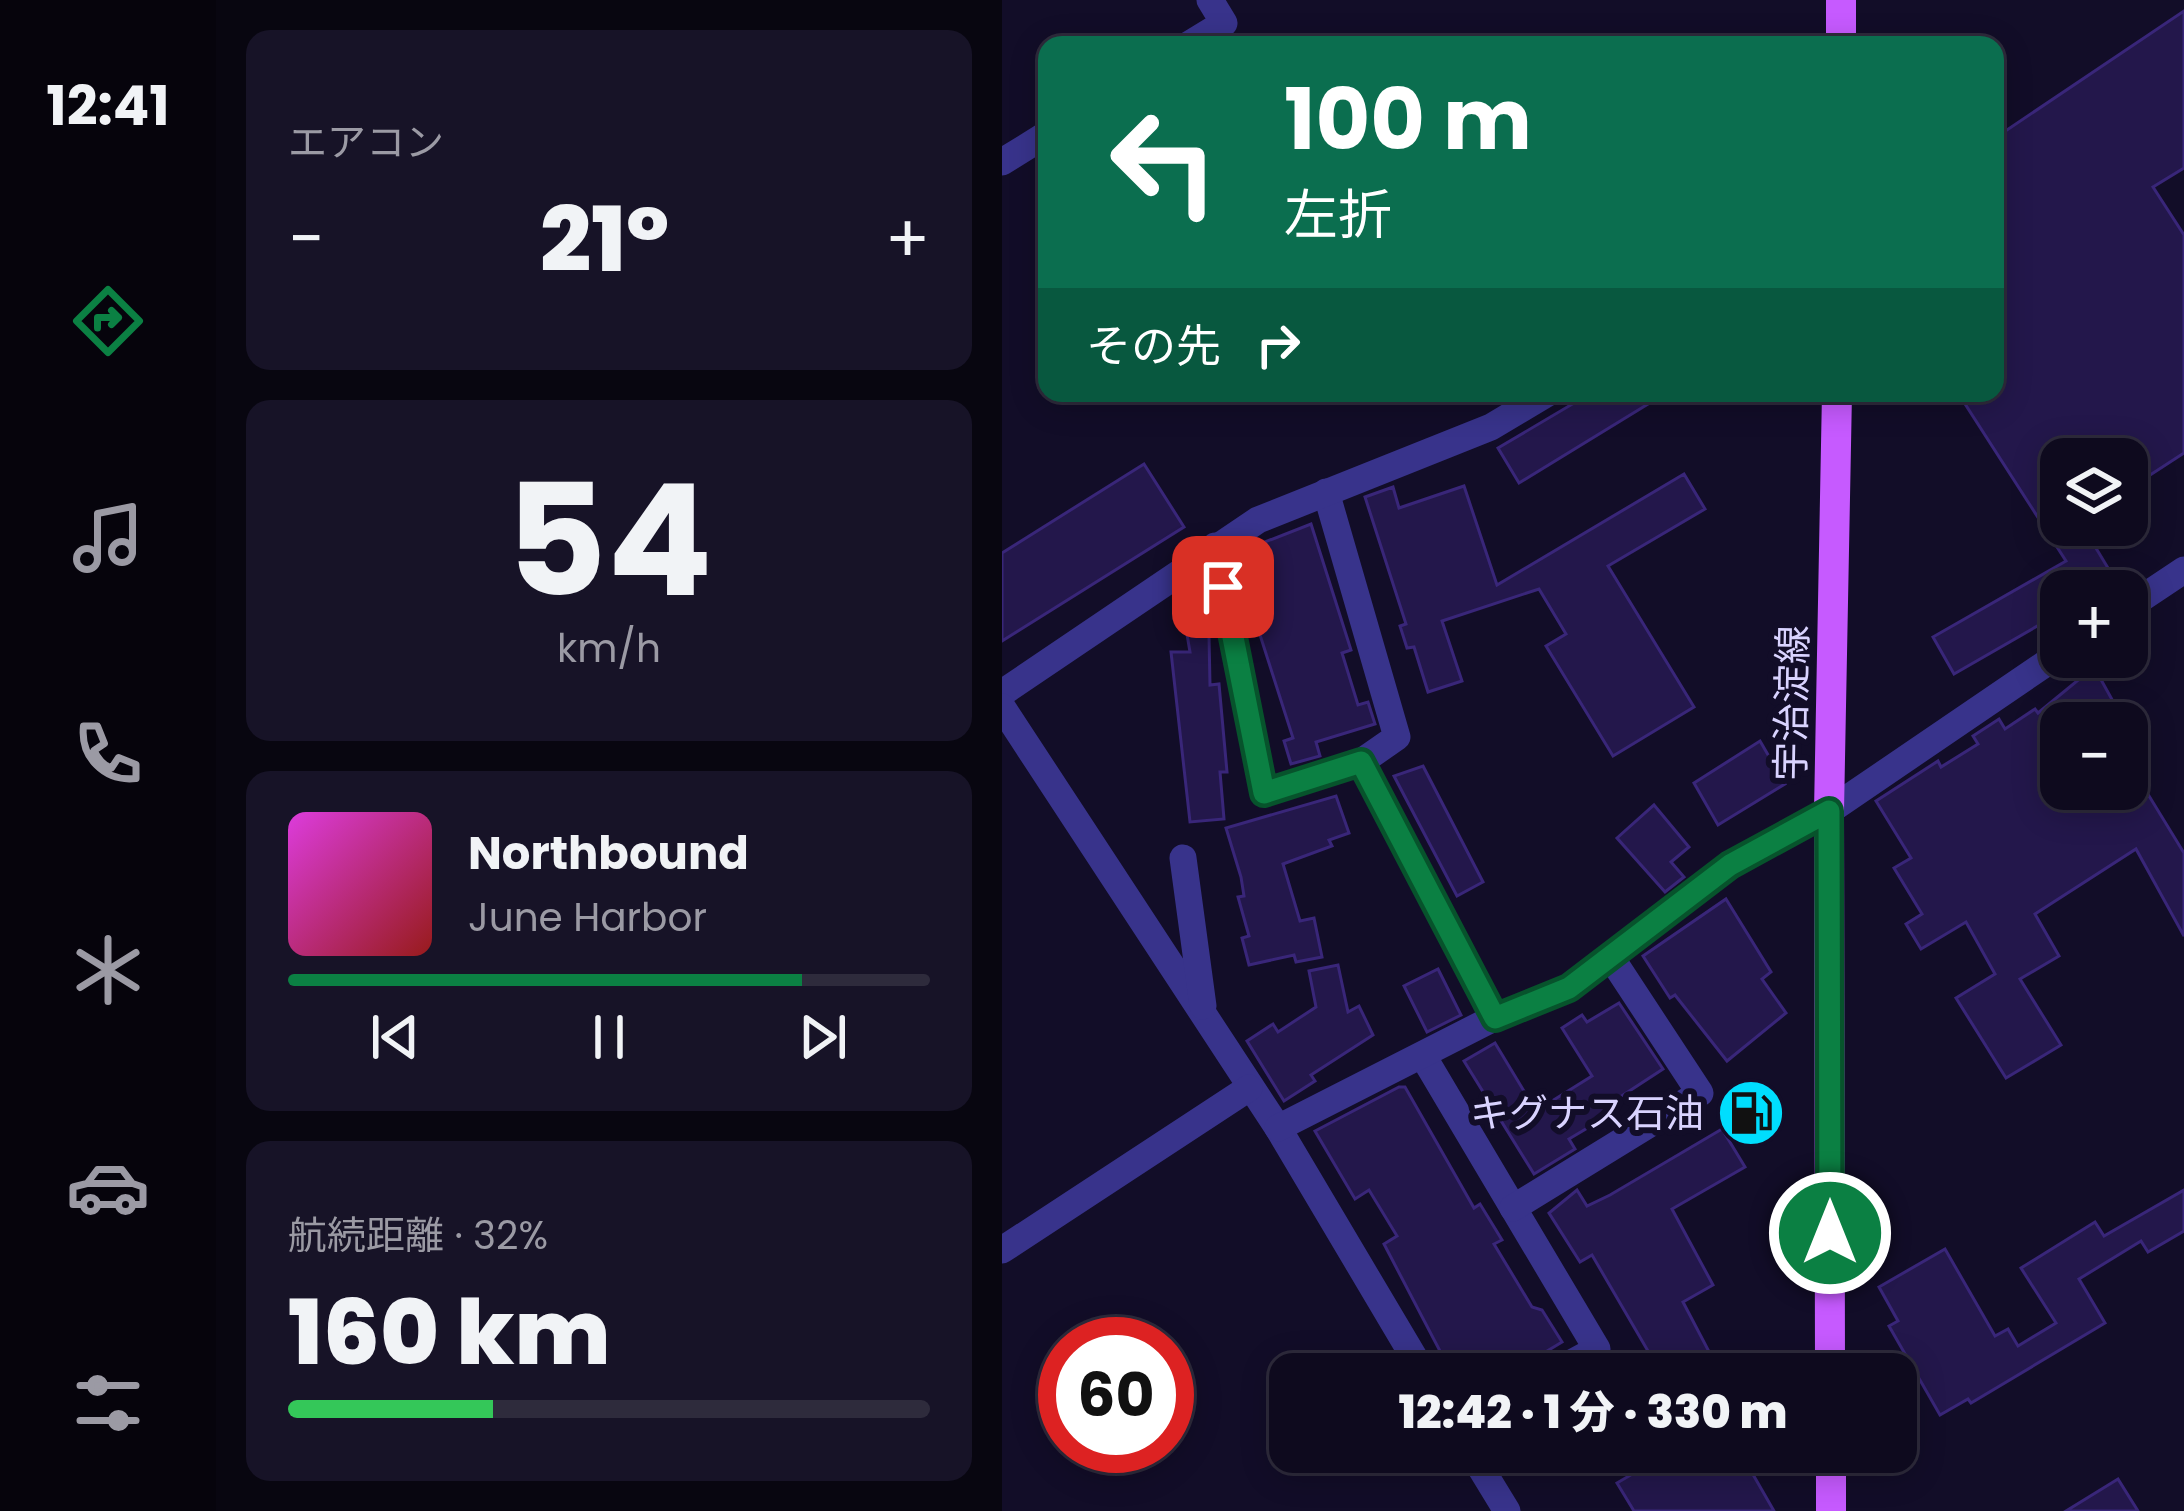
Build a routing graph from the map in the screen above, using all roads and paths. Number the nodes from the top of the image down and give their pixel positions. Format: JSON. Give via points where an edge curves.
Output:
{"nodes":[{"id":1,"x":1210,"y":0,"type":"edge"},
{"id":2,"x":1841,"y":0,"type":"edge"},
{"id":3,"x":1202,"y":36,"type":"edge"},
{"id":4,"x":1841,"y":36,"type":"edge"},
{"id":5,"x":1038,"y":140,"type":"edge"},
{"id":6,"x":1002,"y":162,"type":"edge"},
{"id":7,"x":1533,"y":402,"type":"edge"},
{"id":8,"x":1837,"y":402,"type":"edge"},
{"id":9,"x":1326,"y":492,"type":"junction"},
{"id":10,"x":1215,"y":546,"type":"junction"},
{"id":11,"x":2184,"y":570,"type":"edge"},
{"id":12,"x":2148,"y":594,"type":"edge"},
{"id":13,"x":2040,"y":667,"type":"edge"},
{"id":14,"x":1002,"y":693,"type":"edge"},
{"id":15,"x":1002,"y":707,"type":"edge"},
{"id":16,"x":1361,"y":762,"type":"junction"},
{"id":17,"x":1829,"y":811,"type":"junction"},
{"id":18,"x":1183,"y":858,"type":"dead end"},
{"id":19,"x":1610,"y":956,"type":"junction"},
{"id":20,"x":1205,"y":1016,"type":"junction"},
{"id":21,"x":1495,"y":1018,"type":"junction"},
{"id":22,"x":1423,"y":1056,"type":"junction"},
{"id":23,"x":1250,"y":1088,"type":"junction"},
{"id":24,"x":1278,"y":1128,"type":"junction"},
{"id":25,"x":1513,"y":1208,"type":"junction"},
{"id":26,"x":1002,"y":1250,"type":"edge"},
{"id":27,"x":1412,"y":1353,"type":"edge"},
{"id":28,"x":1590,"y":1353,"type":"edge"},
{"id":29,"x":1831,"y":1353,"type":"edge"},
{"id":30,"x":1484,"y":1473,"type":"edge"},
{"id":31,"x":1831,"y":1473,"type":"edge"},
{"id":32,"x":1507,"y":1511,"type":"edge"},
{"id":33,"x":1831,"y":1511,"type":"edge"}],
"edges":[{"from":1,"to":3,"type":"street","via":[[1224,22]]},
{"from":2,"to":4,"type":"main road"},
{"from":5,"to":6,"type":"street"},
{"from":7,"to":9,"type":"street","via":[[1491,427]]},
{"from":8,"to":17,"type":"main road","name":"宇治淀線"},
{"from":9,"to":10,"type":"street"},
{"from":9,"to":16,"type":"street","via":[[1397,737]]},
{"from":10,"to":14,"type":"street"},
{"from":10,"to":16,"type":"street","via":[[1264,793]]},
{"from":11,"to":12,"type":"street"},
{"from":13,"to":17,"type":"street"},
{"from":15,"to":20,"type":"street"},
{"from":16,"to":21,"type":"street"},
{"from":17,"to":19,"type":"street","via":[[1730,865]]},
{"from":17,"to":29,"type":"main road","name":"宇治淀線"},
{"from":18,"to":20,"type":"street"},
{"from":19,"to":21,"type":"street","via":[[1569,988]]},
{"from":19,"to":25,"type":"street","via":[[1700,1093]]},
{"from":20,"to":23,"type":"street"},
{"from":21,"to":22,"type":"street"},
{"from":22,"to":24,"type":"street"},
{"from":22,"to":25,"type":"street"},
{"from":23,"to":24,"type":"street"},
{"from":23,"to":26,"type":"street"},
{"from":24,"to":27,"type":"street"},
{"from":25,"to":28,"type":"street","via":[[1597,1349]]},
{"from":30,"to":32,"type":"street"},
{"from":31,"to":33,"type":"main road"}]}
